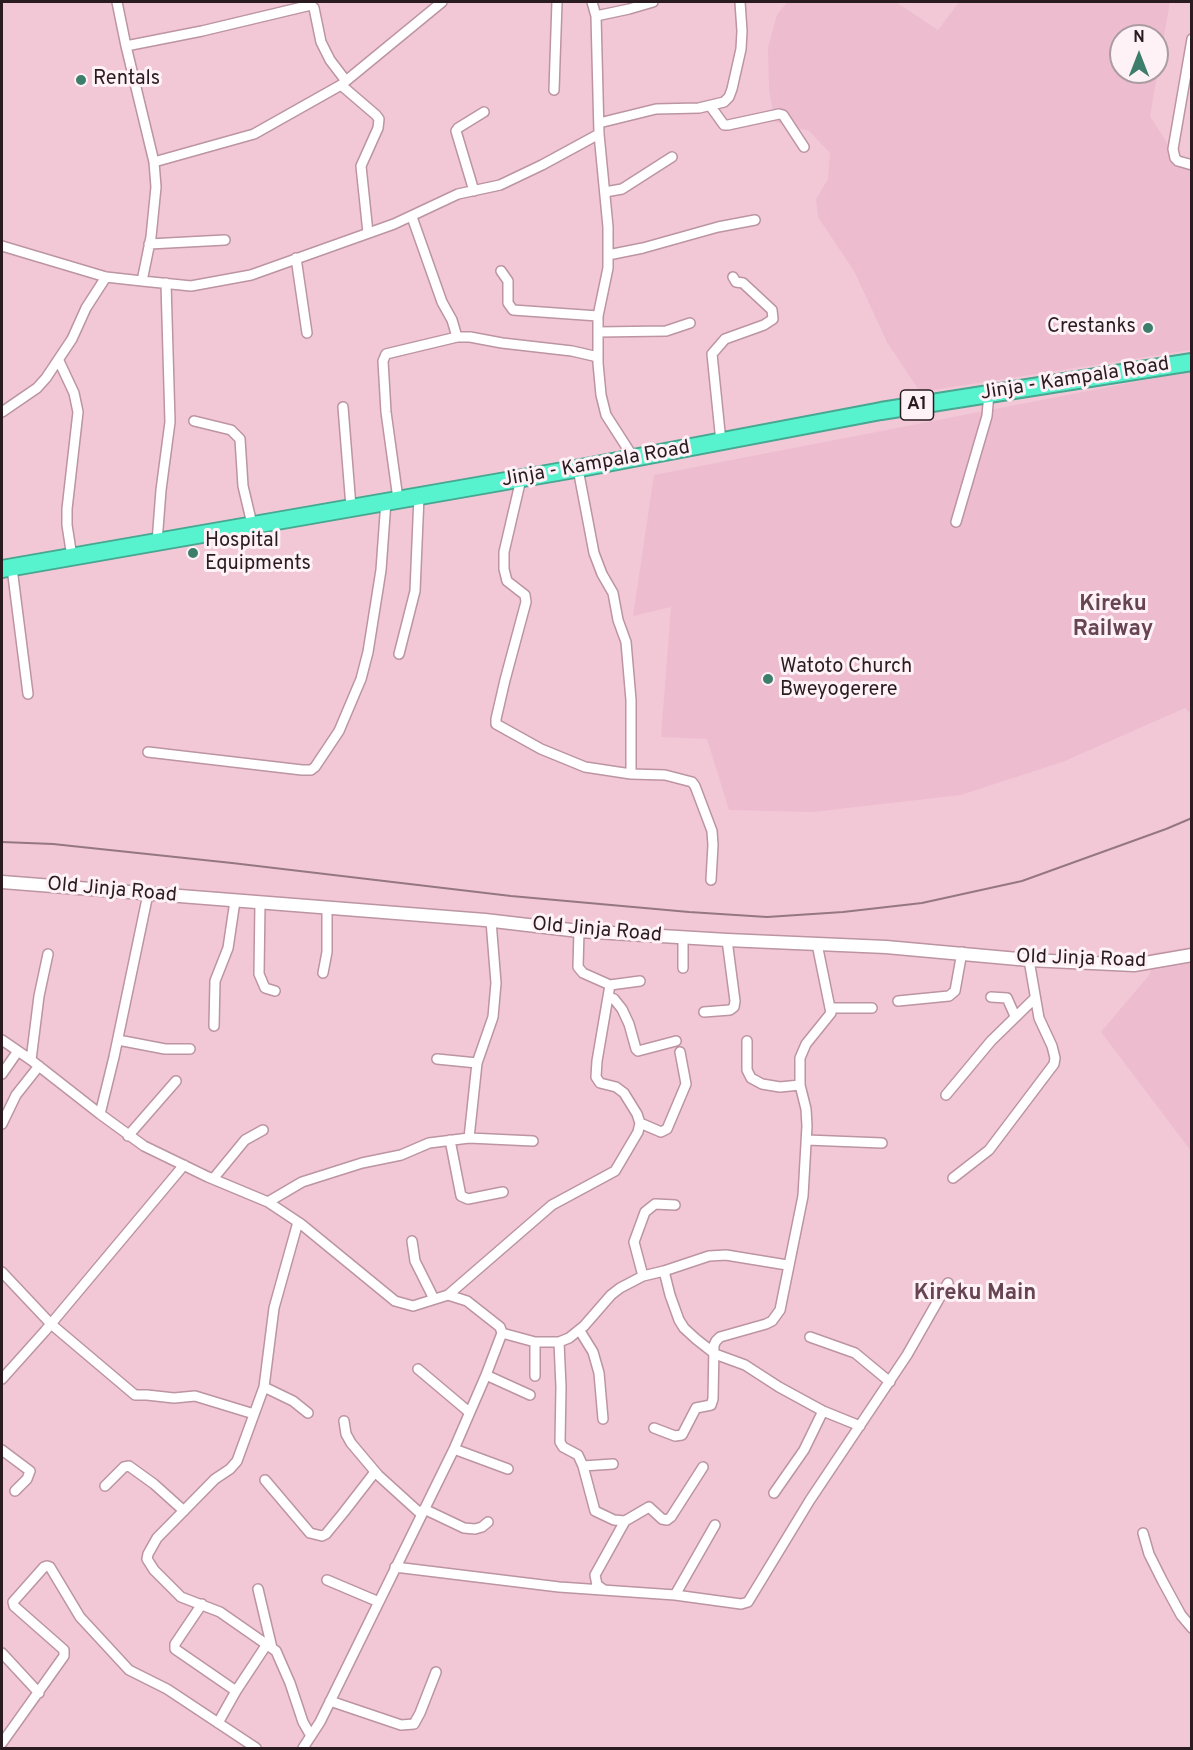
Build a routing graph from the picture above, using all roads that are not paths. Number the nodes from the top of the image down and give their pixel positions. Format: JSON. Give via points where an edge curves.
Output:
{"nodes":[{"id":1,"x":117,"y":2,"type":"edge"},
{"id":2,"x":442,"y":2,"type":"edge"},
{"id":3,"x":557,"y":2,"type":"edge"},
{"id":4,"x":592,"y":2,"type":"edge"},
{"id":5,"x":653,"y":2,"type":"edge"},
{"id":6,"x":740,"y":2,"type":"edge"},
{"id":7,"x":596,"y":16,"type":"junction"},
{"id":8,"x":1191,"y":39,"type":"edge"},
{"id":9,"x":126,"y":46,"type":"junction"},
{"id":10,"x":344,"y":83,"type":"junction"},
{"id":11,"x":554,"y":90,"type":"dead end"},
{"id":12,"x":711,"y":106,"type":"junction"},
{"id":13,"x":484,"y":112,"type":"dead end"},
{"id":14,"x":598,"y":123,"type":"junction"},
{"id":15,"x":599,"y":134,"type":"junction"},
{"id":16,"x":804,"y":147,"type":"dead end"},
{"id":17,"x":672,"y":157,"type":"dead end"},
{"id":18,"x":154,"y":162,"type":"junction"},
{"id":19,"x":1191,"y":165,"type":"edge"},
{"id":20,"x":474,"y":191,"type":"junction"},
{"id":21,"x":605,"y":192,"type":"junction"},
{"id":22,"x":412,"y":217,"type":"junction"},
{"id":23,"x":755,"y":220,"type":"dead end"},
{"id":24,"x":368,"y":233,"type":"junction"},
{"id":25,"x":225,"y":240,"type":"dead end"},
{"id":26,"x":149,"y":244,"type":"junction"},
{"id":27,"x":2,"y":246,"type":"edge"},
{"id":28,"x":608,"y":255,"type":"junction"},
{"id":29,"x":296,"y":258,"type":"junction"},
{"id":30,"x":501,"y":271,"type":"dead end"},
{"id":31,"x":106,"y":277,"type":"junction"},
{"id":32,"x":733,"y":277,"type":"dead end"},
{"id":33,"x":142,"y":281,"type":"junction"},
{"id":34,"x":166,"y":283,"type":"junction"},
{"id":35,"x":598,"y":316,"type":"junction"},
{"id":36,"x":690,"y":323,"type":"dead end"},
{"id":37,"x":598,"y":332,"type":"junction"},
{"id":38,"x":307,"y":333,"type":"dead end"},
{"id":39,"x":457,"y":337,"type":"junction"},
{"id":40,"x":598,"y":357,"type":"junction"},
{"id":41,"x":59,"y":361,"type":"junction"},
{"id":42,"x":1191,"y":362,"type":"edge"},
{"id":43,"x":989,"y":393,"type":"junction"},
{"id":44,"x":343,"y":407,"type":"dead end"},
{"id":45,"x":2,"y":412,"type":"edge"},
{"id":46,"x":194,"y":422,"type":"dead end"},
{"id":47,"x":721,"y":442,"type":"junction"},
{"id":48,"x":633,"y":457,"type":"junction"},
{"id":49,"x":578,"y":469,"type":"junction"},
{"id":50,"x":521,"y":479,"type":"junction"},
{"id":51,"x":419,"y":496,"type":"junction"},
{"id":52,"x":392,"y":500,"type":"junction"},
{"id":53,"x":351,"y":507,"type":"junction"},
{"id":54,"x":956,"y":522,"type":"dead end"},
{"id":55,"x":252,"y":524,"type":"junction"},
{"id":56,"x":157,"y":542,"type":"junction"},
{"id":57,"x":72,"y":557,"type":"junction"},
{"id":58,"x":7,"y":568,"type":"edge"},
{"id":59,"x":399,"y":654,"type":"dead end"},
{"id":60,"x":28,"y":694,"type":"dead end"},
{"id":61,"x":148,"y":752,"type":"dead end"},
{"id":62,"x":631,"y":774,"type":"junction"},
{"id":63,"x":711,"y":880,"type":"dead end"},
{"id":64,"x":2,"y":882,"type":"edge"},
{"id":65,"x":148,"y":894,"type":"junction"},
{"id":66,"x":235,"y":901,"type":"junction"},
{"id":67,"x":260,"y":903,"type":"junction"},
{"id":68,"x":327,"y":909,"type":"junction"},
{"id":69,"x":491,"y":921,"type":"junction"},
{"id":70,"x":579,"y":931,"type":"junction"},
{"id":71,"x":683,"y":938,"type":"junction"},
{"id":72,"x":727,"y":940,"type":"junction"},
{"id":73,"x":818,"y":944,"type":"junction"},
{"id":74,"x":962,"y":952,"type":"junction"},
{"id":75,"x":48,"y":954,"type":"dead end"},
{"id":76,"x":1191,"y":956,"type":"edge"},
{"id":77,"x":1029,"y":960,"type":"junction"},
{"id":78,"x":683,"y":968,"type":"dead end"},
{"id":79,"x":324,"y":973,"type":"dead end"},
{"id":80,"x":640,"y":981,"type":"dead end"},
{"id":81,"x":610,"y":985,"type":"junction"},
{"id":82,"x":275,"y":991,"type":"dead end"},
{"id":83,"x":609,"y":997,"type":"junction"},
{"id":84,"x":991,"y":997,"type":"dead end"},
{"id":85,"x":1035,"y":998,"type":"junction"},
{"id":86,"x":898,"y":1001,"type":"dead end"},
{"id":87,"x":831,"y":1008,"type":"junction"},
{"id":88,"x":872,"y":1008,"type":"dead end"},
{"id":89,"x":704,"y":1012,"type":"dead end"},
{"id":90,"x":1015,"y":1016,"type":"junction"},
{"id":91,"x":214,"y":1026,"type":"dead end"},
{"id":92,"x":2,"y":1040,"type":"edge"},
{"id":93,"x":118,"y":1040,"type":"junction"},
{"id":94,"x":676,"y":1041,"type":"dead end"},
{"id":95,"x":747,"y":1041,"type":"dead end"},
{"id":96,"x":190,"y":1049,"type":"dead end"},
{"id":97,"x":18,"y":1051,"type":"junction"},
{"id":98,"x":680,"y":1052,"type":"dead end"},
{"id":99,"x":437,"y":1059,"type":"dead end"},
{"id":100,"x":35,"y":1063,"type":"junction"},
{"id":101,"x":477,"y":1063,"type":"junction"},
{"id":102,"x":2,"y":1074,"type":"edge"},
{"id":103,"x":176,"y":1081,"type":"dead end"},
{"id":104,"x":800,"y":1085,"type":"junction"},
{"id":105,"x":946,"y":1095,"type":"dead end"},
{"id":106,"x":100,"y":1114,"type":"junction"},
{"id":107,"x":640,"y":1122,"type":"junction"},
{"id":108,"x":2,"y":1124,"type":"edge"},
{"id":109,"x":262,"y":1130,"type":"dead end"},
{"id":110,"x":128,"y":1136,"type":"junction"},
{"id":111,"x":469,"y":1138,"type":"junction"},
{"id":112,"x":450,"y":1140,"type":"junction"},
{"id":113,"x":807,"y":1140,"type":"junction"},
{"id":114,"x":533,"y":1142,"type":"dead end"},
{"id":115,"x":882,"y":1143,"type":"dead end"},
{"id":116,"x":184,"y":1165,"type":"junction"},
{"id":117,"x":953,"y":1178,"type":"dead end"},
{"id":118,"x":213,"y":1179,"type":"junction"},
{"id":119,"x":503,"y":1192,"type":"dead end"},
{"id":120,"x":268,"y":1202,"type":"junction"},
{"id":121,"x":675,"y":1205,"type":"dead end"},
{"id":122,"x":298,"y":1222,"type":"junction"},
{"id":123,"x":412,"y":1241,"type":"dead end"},
{"id":124,"x":788,"y":1265,"type":"junction"},
{"id":125,"x":664,"y":1270,"type":"junction"},
{"id":126,"x":2,"y":1272,"type":"edge"},
{"id":127,"x":643,"y":1276,"type":"junction"},
{"id":128,"x":948,"y":1283,"type":"dead end"},
{"id":129,"x":448,"y":1295,"type":"junction"},
{"id":130,"x":434,"y":1299,"type":"junction"},
{"id":131,"x":51,"y":1324,"type":"junction"},
{"id":132,"x":580,"y":1331,"type":"junction"},
{"id":133,"x":502,"y":1333,"type":"junction"},
{"id":134,"x":810,"y":1336,"type":"dead end"},
{"id":135,"x":535,"y":1342,"type":"junction"},
{"id":136,"x":559,"y":1342,"type":"junction"},
{"id":137,"x":715,"y":1354,"type":"junction"},
{"id":138,"x":418,"y":1369,"type":"dead end"},
{"id":139,"x":486,"y":1376,"type":"junction"},
{"id":140,"x":535,"y":1376,"type":"dead end"},
{"id":141,"x":2,"y":1379,"type":"edge"},
{"id":142,"x":890,"y":1382,"type":"junction"},
{"id":143,"x":264,"y":1387,"type":"junction"},
{"id":144,"x":530,"y":1395,"type":"dead end"},
{"id":145,"x":823,"y":1411,"type":"junction"},
{"id":146,"x":469,"y":1412,"type":"junction"},
{"id":147,"x":308,"y":1413,"type":"dead end"},
{"id":148,"x":254,"y":1414,"type":"junction"},
{"id":149,"x":603,"y":1419,"type":"dead end"},
{"id":150,"x":344,"y":1421,"type":"dead end"},
{"id":151,"x":860,"y":1426,"type":"junction"},
{"id":152,"x":654,"y":1428,"type":"dead end"},
{"id":153,"x":454,"y":1449,"type":"junction"},
{"id":154,"x":2,"y":1450,"type":"edge"},
{"id":155,"x":613,"y":1464,"type":"dead end"},
{"id":156,"x":583,"y":1466,"type":"junction"},
{"id":157,"x":703,"y":1467,"type":"dead end"},
{"id":158,"x":508,"y":1469,"type":"dead end"},
{"id":159,"x":375,"y":1472,"type":"junction"},
{"id":160,"x":265,"y":1480,"type":"dead end"},
{"id":161,"x":105,"y":1486,"type":"dead end"},
{"id":162,"x":15,"y":1491,"type":"dead end"},
{"id":163,"x":774,"y":1493,"type":"dead end"},
{"id":164,"x":184,"y":1511,"type":"junction"},
{"id":165,"x":422,"y":1511,"type":"junction"},
{"id":166,"x":625,"y":1521,"type":"junction"},
{"id":167,"x":488,"y":1522,"type":"dead end"},
{"id":168,"x":715,"y":1525,"type":"dead end"},
{"id":169,"x":1143,"y":1533,"type":"dead end"},
{"id":170,"x":395,"y":1567,"type":"junction"},
{"id":171,"x":327,"y":1580,"type":"dead end"},
{"id":172,"x":258,"y":1590,"type":"dead end"},
{"id":173,"x":604,"y":1590,"type":"junction"},
{"id":174,"x":675,"y":1595,"type":"junction"},
{"id":175,"x":379,"y":1602,"type":"junction"},
{"id":176,"x":202,"y":1604,"type":"junction"},
{"id":177,"x":1191,"y":1628,"type":"edge"},
{"id":178,"x":269,"y":1646,"type":"junction"},
{"id":179,"x":2,"y":1653,"type":"edge"},
{"id":180,"x":436,"y":1672,"type":"dead end"},
{"id":181,"x":236,"y":1691,"type":"junction"},
{"id":182,"x":39,"y":1693,"type":"junction"},
{"id":183,"x":330,"y":1701,"type":"junction"},
{"id":184,"x":218,"y":1723,"type":"junction"},
{"id":185,"x":312,"y":1736,"type":"junction"},
{"id":186,"x":2,"y":1743,"type":"edge"},
{"id":187,"x":256,"y":1749,"type":"edge"},
{"id":188,"x":303,"y":1749,"type":"edge"}],
"edges":[{"from":1,"to":9,"type":"street"},
{"from":2,"to":10,"type":"street"},
{"from":3,"to":11,"type":"street"},
{"from":4,"to":7,"type":"street"},
{"from":5,"to":7,"type":"street"},
{"from":6,"to":12,"type":"street","via":[[741,49],[732,89],[724,102]]},
{"from":7,"to":14,"type":"street"},
{"from":8,"to":19,"type":"street","via":[[1173,153],[1178,161]]},
{"from":9,"to":10,"type":"street","via":[[311,5],[321,42]]},
{"from":9,"to":18,"type":"street"},
{"from":10,"to":18,"type":"street","via":[[254,134]]},
{"from":10,"to":24,"type":"street","via":[[379,119],[361,166]]},
{"from":12,"to":14,"type":"street","via":[[656,109]]},
{"from":12,"to":16,"type":"street","via":[[728,125],[783,115]]},
{"from":13,"to":20,"type":"street","via":[[456,131]]},
{"from":14,"to":15,"type":"street"},
{"from":15,"to":20,"type":"street","via":[[511,180]]},
{"from":15,"to":21,"type":"street"},
{"from":17,"to":21,"type":"street","via":[[622,189]]},
{"from":18,"to":26,"type":"street","via":[[156,187]]},
{"from":20,"to":22,"type":"street","via":[[443,200]]},
{"from":21,"to":28,"type":"street"},
{"from":22,"to":24,"type":"street"},
{"from":22,"to":39,"type":"street"},
{"from":23,"to":28,"type":"street"},
{"from":24,"to":29,"type":"street"},
{"from":25,"to":26,"type":"street"},
{"from":26,"to":33,"type":"street"},
{"from":27,"to":31,"type":"street"},
{"from":28,"to":35,"type":"street"},
{"from":29,"to":34,"type":"street","via":[[251,275],[191,286]]},
{"from":29,"to":38,"type":"street"},
{"from":30,"to":35,"type":"street","via":[[508,281],[508,303],[513,310]]},
{"from":31,"to":33,"type":"street"},
{"from":31,"to":41,"type":"street"},
{"from":32,"to":47,"type":"street","via":[[772,310],[773,319],[725,339],[712,354]]},
{"from":33,"to":34,"type":"street"},
{"from":34,"to":56,"type":"street","via":[[170,422]]},
{"from":35,"to":37,"type":"street"},
{"from":36,"to":37,"type":"street","via":[[666,331]]},
{"from":37,"to":40,"type":"street"},
{"from":39,"to":40,"type":"street"},
{"from":39,"to":52,"type":"street","via":[[385,356]]},
{"from":40,"to":48,"type":"street","via":[[606,415]]},
{"from":41,"to":45,"type":"street","via":[[37,388]]},
{"from":41,"to":57,"type":"street","via":[[78,412],[67,509]]},
{"from":42,"to":43,"type":"highway","name":"Jinja - Kampala Road","number":"A1"},
{"from":43,"to":47,"type":"highway","name":"Jinja - Kampala Road","number":"A1"},
{"from":43,"to":54,"type":"street","via":[[987,416]]},
{"from":44,"to":53,"type":"street"},
{"from":46,"to":55,"type":"street","via":[[231,430],[240,439],[243,486]]},
{"from":47,"to":48,"type":"highway","name":"Jinja - Kampala Road","number":"A1"},
{"from":48,"to":49,"type":"highway","name":"Jinja - Kampala Road","number":"A1"},
{"from":49,"to":50,"type":"highway","name":"Jinja - Kampala Road","number":"A1"},
{"from":49,"to":62,"type":"street","via":[[594,553],[613,593],[626,642]]},
{"from":50,"to":51,"type":"highway","name":"Jinja - Kampala Road","number":"A1"},
{"from":50,"to":62,"type":"street","via":[[503,556],[507,581],[525,595],[526,602],[496,724],[578,764]]},
{"from":51,"to":52,"type":"highway","name":"Jinja - Kampala Road","number":"A1"},
{"from":51,"to":59,"type":"street","via":[[416,591]]},
{"from":52,"to":53,"type":"highway","name":"Jinja - Kampala Road","number":"A1"},
{"from":52,"to":61,"type":"street","via":[[361,679],[339,731],[315,767],[302,770]]},
{"from":53,"to":55,"type":"highway","name":"Jinja - Kampala Road","number":"A1"},
{"from":55,"to":56,"type":"highway","name":"Jinja - Kampala Road","number":"A1"},
{"from":56,"to":57,"type":"highway","name":"Jinja - Kampala Road","number":"A1"},
{"from":57,"to":58,"type":"highway","name":"Jinja - Kampala Road","number":"A1"},
{"from":58,"to":60,"type":"street"},
{"from":62,"to":63,"type":"street","via":[[687,779],[695,786],[712,831]]},
{"from":64,"to":65,"type":"main road","name":"Old Jinja Road"},
{"from":65,"to":66,"type":"main road","name":"Old Jinja Road"},
{"from":65,"to":93,"type":"street"},
{"from":66,"to":67,"type":"main road","name":"Old Jinja Road"},
{"from":66,"to":91,"type":"street","via":[[228,948],[215,981]]},
{"from":67,"to":68,"type":"main road","name":"Old Jinja Road"},
{"from":67,"to":82,"type":"street","via":[[259,974],[264,988]]},
{"from":68,"to":69,"type":"main road","name":"Old Jinja Road"},
{"from":68,"to":79,"type":"street"},
{"from":69,"to":70,"type":"main road","name":"Old Jinja Road"},
{"from":69,"to":101,"type":"street","via":[[493,1017]]},
{"from":70,"to":71,"type":"main road","name":"Old Jinja Road"},
{"from":70,"to":81,"type":"street","via":[[578,967]]},
{"from":71,"to":72,"type":"main road","name":"Old Jinja Road"},
{"from":71,"to":78,"type":"street"},
{"from":72,"to":73,"type":"main road","name":"Old Jinja Road"},
{"from":72,"to":89,"type":"street","via":[[734,1006],[730,1010]]},
{"from":73,"to":74,"type":"main road","name":"Old Jinja Road"},
{"from":73,"to":87,"type":"street"},
{"from":74,"to":77,"type":"main road","name":"Old Jinja Road"},
{"from":74,"to":86,"type":"street","via":[[955,991],[950,996]]},
{"from":75,"to":100,"type":"street","via":[[39,996]]},
{"from":76,"to":77,"type":"main road","name":"Old Jinja Road","via":[[1134,965]]},
{"from":77,"to":85,"type":"street"},
{"from":80,"to":81,"type":"street"},
{"from":81,"to":83,"type":"street"},
{"from":83,"to":94,"type":"street","via":[[622,1009],[638,1051]]},
{"from":83,"to":107,"type":"street","via":[[596,1077],[600,1083],[620,1089]]},
{"from":84,"to":90,"type":"street","via":[[1007,998]]},
{"from":85,"to":90,"type":"street"},
{"from":85,"to":117,"type":"street","via":[[1054,1064],[989,1150]]},
{"from":87,"to":88,"type":"street"},
{"from":87,"to":104,"type":"street","via":[[803,1051]]},
{"from":90,"to":105,"type":"street"},
{"from":92,"to":97,"type":"street"},
{"from":93,"to":96,"type":"street","via":[[165,1049]]},
{"from":93,"to":106,"type":"street"},
{"from":95,"to":104,"type":"street","via":[[747,1070],[751,1078],[780,1087]]},
{"from":97,"to":100,"type":"street"},
{"from":97,"to":102,"type":"street"},
{"from":98,"to":107,"type":"street","via":[[686,1084],[668,1129],[661,1132]]},
{"from":99,"to":101,"type":"street"},
{"from":100,"to":106,"type":"street"},
{"from":100,"to":108,"type":"street"},
{"from":101,"to":111,"type":"street"},
{"from":103,"to":110,"type":"street"},
{"from":104,"to":113,"type":"street"},
{"from":106,"to":110,"type":"street"},
{"from":107,"to":129,"type":"street","via":[[615,1171],[552,1205]]},
{"from":109,"to":118,"type":"street","via":[[245,1140]]},
{"from":110,"to":116,"type":"street"},
{"from":111,"to":112,"type":"street"},
{"from":111,"to":114,"type":"street"},
{"from":112,"to":119,"type":"street","via":[[460,1196],[468,1199]]},
{"from":112,"to":120,"type":"street","via":[[423,1144],[401,1155],[302,1182]]},
{"from":113,"to":115,"type":"street"},
{"from":113,"to":124,"type":"street","via":[[801,1214]]},
{"from":116,"to":118,"type":"street"},
{"from":116,"to":131,"type":"street"},
{"from":118,"to":120,"type":"street"},
{"from":120,"to":122,"type":"street"},
{"from":121,"to":127,"type":"street","via":[[656,1204],[645,1212],[634,1242]]},
{"from":122,"to":130,"type":"street","via":[[395,1301],[413,1306]]},
{"from":122,"to":143,"type":"street","via":[[274,1308]]},
{"from":123,"to":130,"type":"street","via":[[416,1261]]},
{"from":124,"to":125,"type":"street","via":[[718,1254]]},
{"from":124,"to":137,"type":"street","via":[[776,1316],[766,1324],[720,1337],[714,1345]]},
{"from":125,"to":127,"type":"street"},
{"from":125,"to":137,"type":"street","via":[[684,1328]]},
{"from":126,"to":131,"type":"street"},
{"from":127,"to":132,"type":"street","via":[[611,1295]]},
{"from":128,"to":142,"type":"street"},
{"from":129,"to":130,"type":"street"},
{"from":129,"to":133,"type":"street","via":[[480,1310]]},
{"from":131,"to":141,"type":"street"},
{"from":131,"to":148,"type":"street","via":[[135,1395],[195,1396]]},
{"from":132,"to":136,"type":"street"},
{"from":132,"to":149,"type":"street","via":[[593,1352],[599,1373]]},
{"from":133,"to":135,"type":"street"},
{"from":133,"to":139,"type":"street"},
{"from":134,"to":142,"type":"street","via":[[855,1353]]},
{"from":135,"to":136,"type":"street"},
{"from":135,"to":140,"type":"street"},
{"from":136,"to":156,"type":"street","via":[[560,1442],[578,1455]]},
{"from":137,"to":145,"type":"street","via":[[746,1365]]},
{"from":137,"to":152,"type":"street","via":[[711,1405],[696,1408],[682,1435]]},
{"from":138,"to":146,"type":"street"},
{"from":139,"to":144,"type":"street"},
{"from":139,"to":146,"type":"street"},
{"from":142,"to":151,"type":"street"},
{"from":143,"to":147,"type":"street"},
{"from":143,"to":148,"type":"street"},
{"from":145,"to":151,"type":"street"},
{"from":145,"to":163,"type":"street","via":[[804,1450]]},
{"from":146,"to":153,"type":"street"},
{"from":148,"to":164,"type":"street","via":[[235,1465]]},
{"from":150,"to":159,"type":"street","via":[[348,1439]]},
{"from":151,"to":174,"type":"street","via":[[748,1602]]},
{"from":153,"to":158,"type":"street"},
{"from":153,"to":165,"type":"street"},
{"from":154,"to":162,"type":"street","via":[[30,1471]]},
{"from":155,"to":156,"type":"street"},
{"from":156,"to":166,"type":"street","via":[[594,1511]]},
{"from":157,"to":166,"type":"street","via":[[667,1520],[649,1507]]},
{"from":159,"to":160,"type":"street","via":[[322,1536],[310,1533]]},
{"from":159,"to":165,"type":"street"},
{"from":161,"to":164,"type":"street","via":[[129,1466]]},
{"from":164,"to":176,"type":"street","via":[[157,1538],[147,1559],[176,1593]]},
{"from":165,"to":167,"type":"street","via":[[464,1528],[475,1529]]},
{"from":165,"to":170,"type":"street"},
{"from":166,"to":173,"type":"street","via":[[595,1575],[597,1585]]},
{"from":168,"to":174,"type":"street"},
{"from":169,"to":177,"type":"street","via":[[1161,1580]]},
{"from":170,"to":173,"type":"street"},
{"from":170,"to":175,"type":"street"},
{"from":171,"to":175,"type":"street"},
{"from":172,"to":178,"type":"street"},
{"from":173,"to":174,"type":"street"},
{"from":175,"to":183,"type":"street"},
{"from":176,"to":178,"type":"street"},
{"from":176,"to":181,"type":"street","via":[[175,1649]]},
{"from":178,"to":181,"type":"street"},
{"from":178,"to":185,"type":"street","via":[[278,1654]]},
{"from":179,"to":182,"type":"street"},
{"from":180,"to":183,"type":"street","via":[[414,1724],[401,1725]]},
{"from":181,"to":184,"type":"street"},
{"from":182,"to":184,"type":"street","via":[[62,1661],[64,1650],[13,1602],[47,1566],[81,1617],[129,1670],[167,1689]]},
{"from":182,"to":186,"type":"street"},
{"from":183,"to":185,"type":"street"},
{"from":184,"to":187,"type":"street"},
{"from":185,"to":188,"type":"street"}]}
